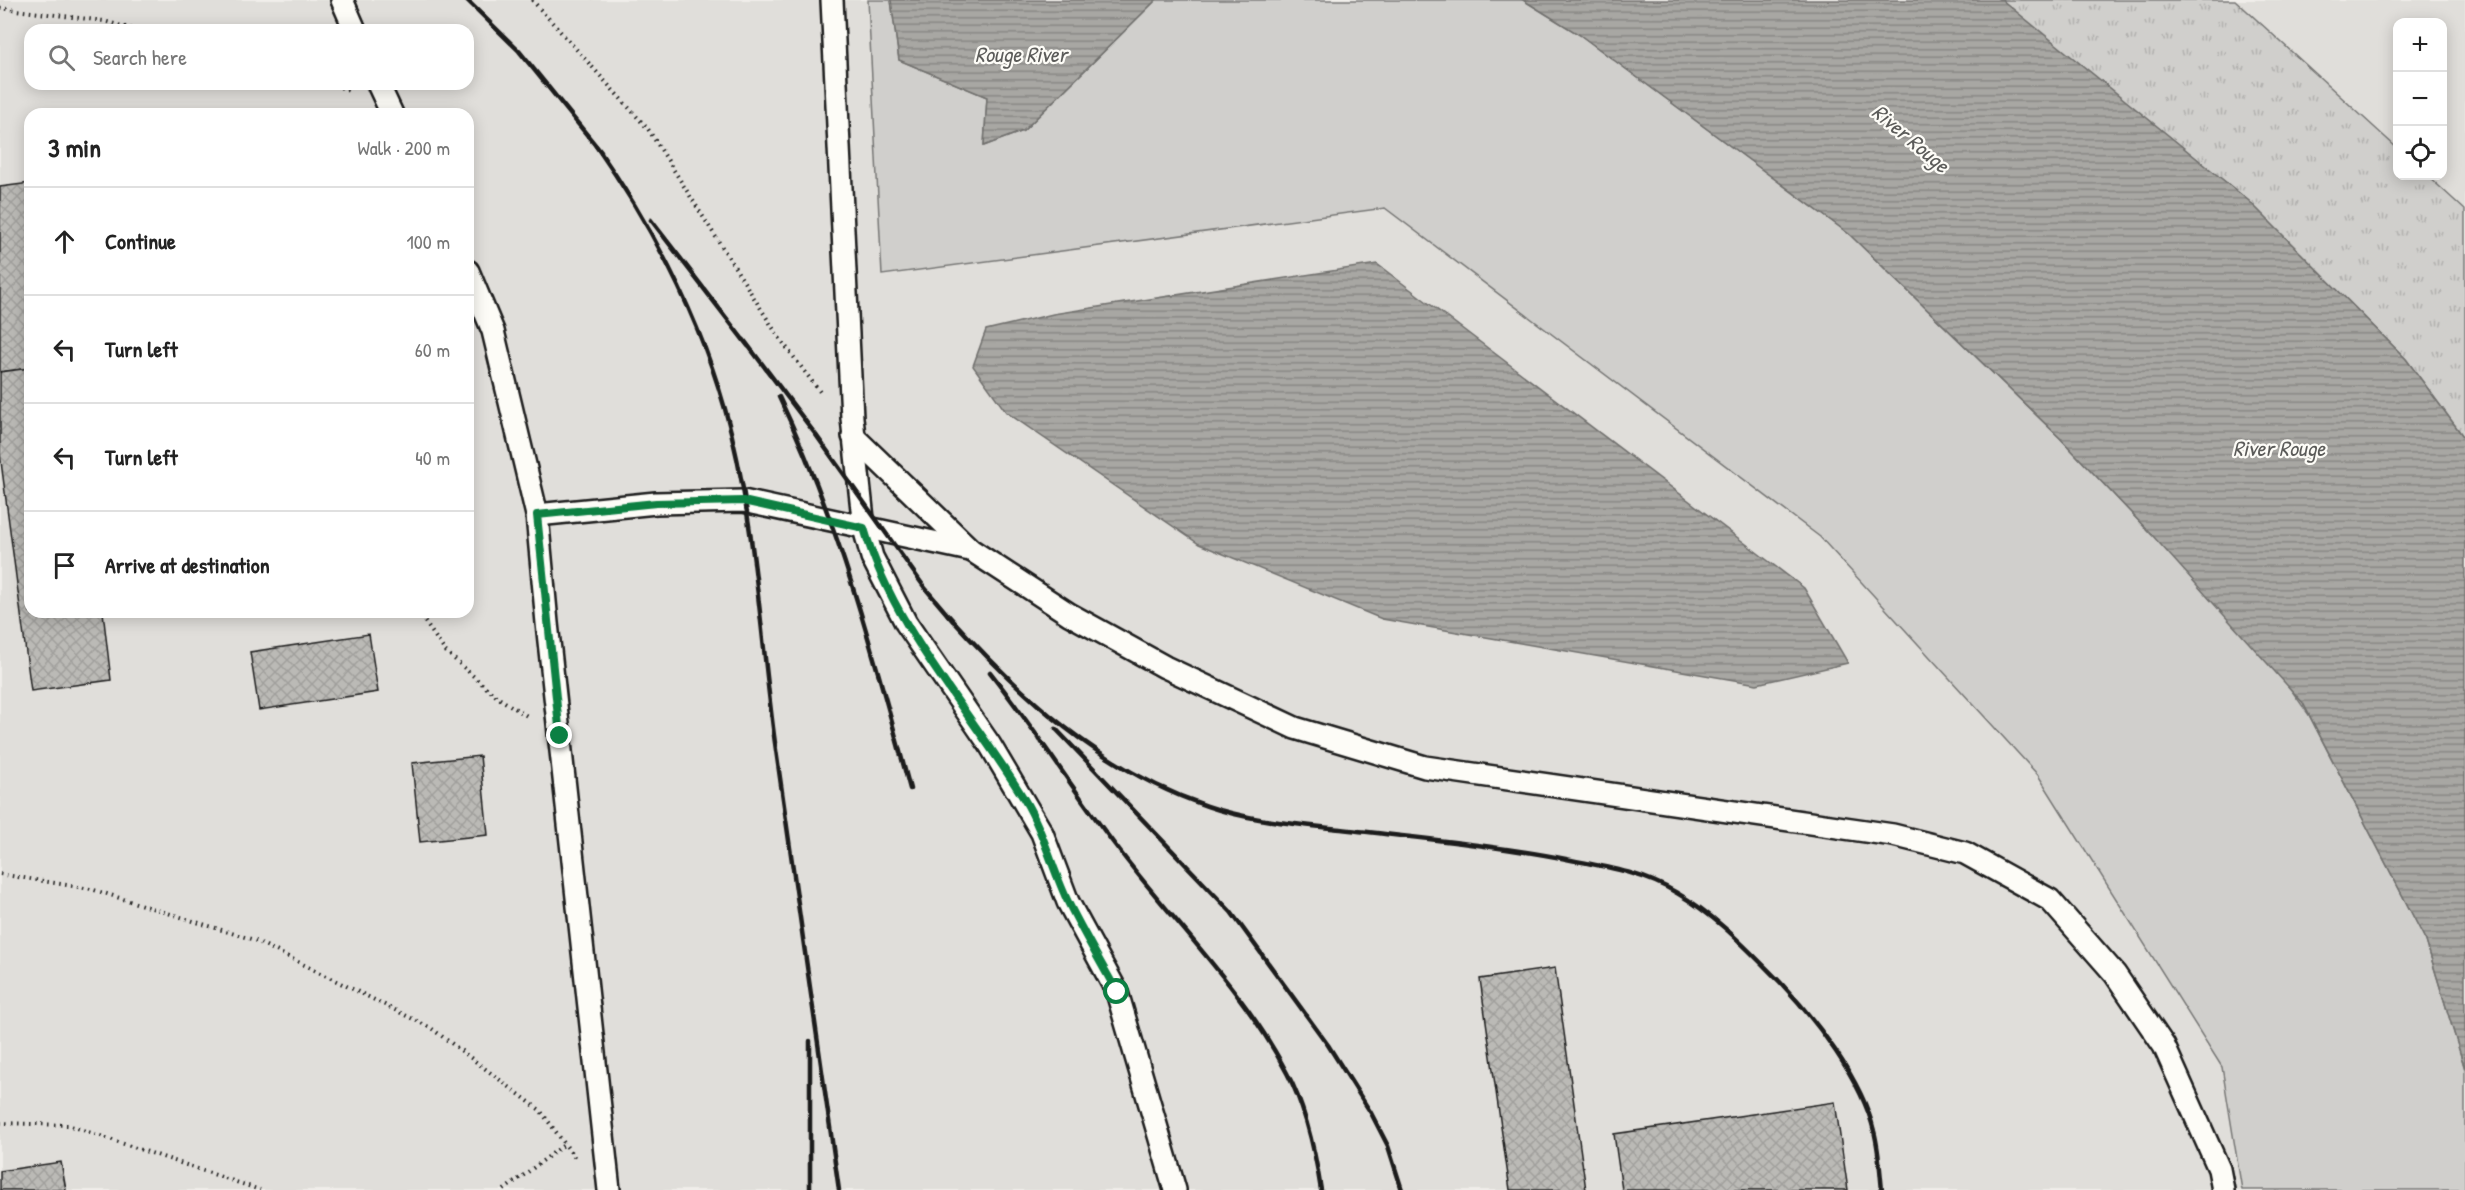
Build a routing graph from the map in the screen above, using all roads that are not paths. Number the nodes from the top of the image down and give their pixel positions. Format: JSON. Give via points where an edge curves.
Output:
{"nodes":[{"id":1,"x":342,"y":0,"type":"edge"},
{"id":2,"x":832,"y":0,"type":"edge"},
{"id":3,"x":352,"y":24,"type":"edge"},
{"id":4,"x":381,"y":90,"type":"edge"},
{"id":5,"x":389,"y":108,"type":"edge"},
{"id":6,"x":474,"y":285,"type":"edge"},
{"id":7,"x":853,"y":436,"type":"junction"},
{"id":8,"x":537,"y":515,"type":"junction"},
{"id":9,"x":864,"y":528,"type":"junction"},
{"id":10,"x":971,"y":550,"type":"junction"},
{"id":11,"x":609,"y":1190,"type":"edge"},
{"id":12,"x":1175,"y":1190,"type":"edge"},
{"id":13,"x":2223,"y":1190,"type":"edge"}],
"edges":[{"from":1,"to":3,"type":"lane"},
{"from":2,"to":7,"type":"lane"},
{"from":4,"to":5,"type":"lane"},
{"from":6,"to":8,"type":"lane","via":[[493,330]]},
{"from":7,"to":9,"type":"lane"},
{"from":7,"to":10,"type":"lane"},
{"from":8,"to":9,"type":"lane","via":[[656,503],[743,501]]},
{"from":8,"to":11,"type":"lane"},
{"from":9,"to":10,"type":"lane"},
{"from":9,"to":12,"type":"lane","via":[[872,557],[906,623],[990,745],[1042,833],[1068,902],[1117,992]]},
{"from":10,"to":13,"type":"lane","via":[[1069,614],[1165,667],[1295,728],[1425,767],[1893,835],[1965,853],[2050,900],[2115,974],[2164,1047],[2219,1169]]}]}
